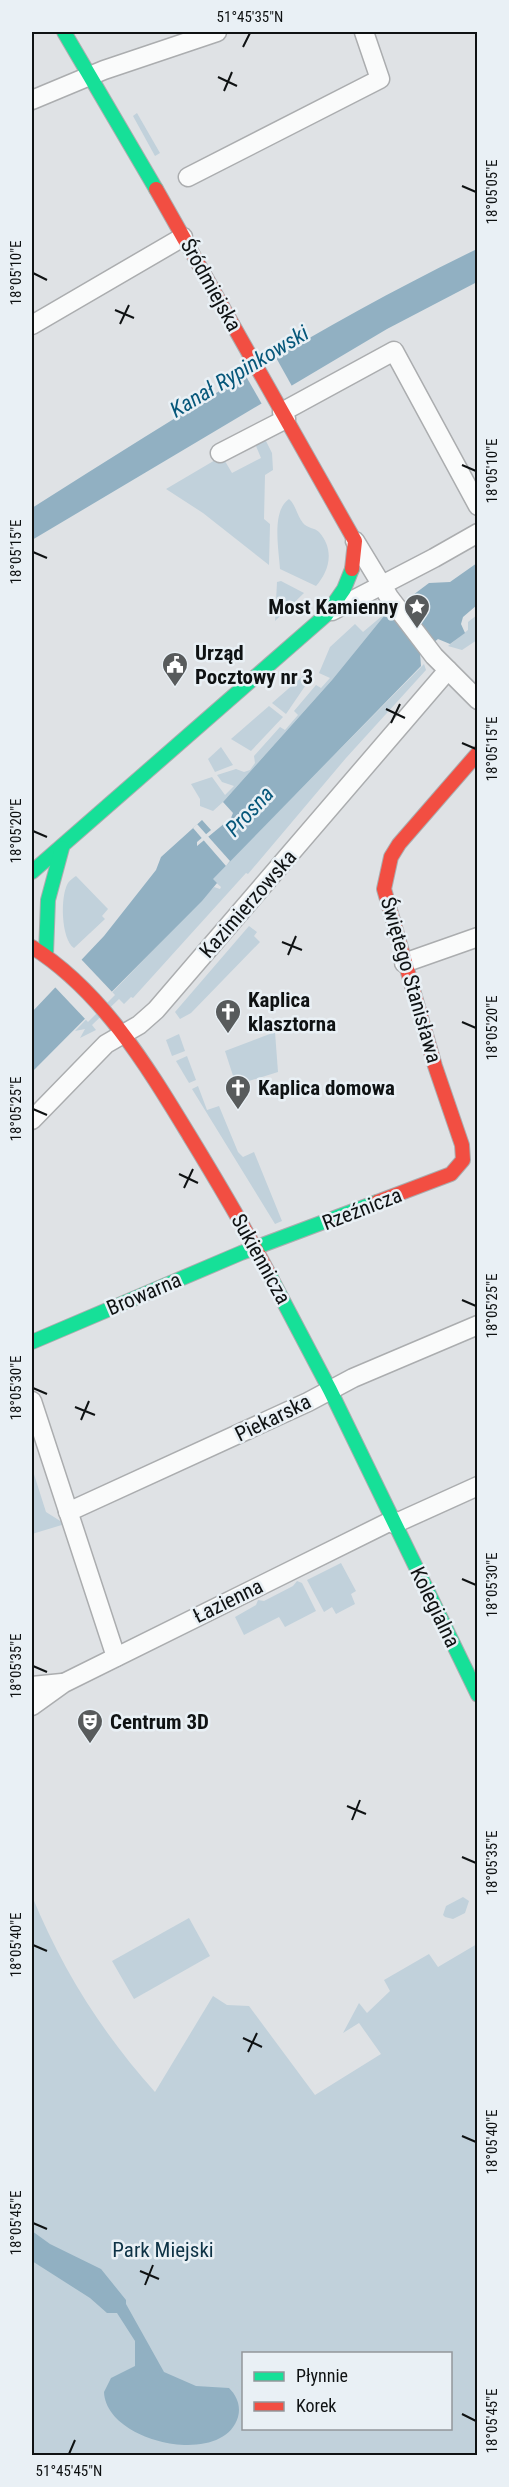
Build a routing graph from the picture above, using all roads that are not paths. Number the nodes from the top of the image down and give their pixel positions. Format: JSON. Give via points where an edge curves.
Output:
{"nodes":[{"id":1,"x":64,"y":32,"type":"edge"},
{"id":2,"x":217,"y":32,"type":"edge"},
{"id":3,"x":364,"y":32,"type":"edge"},
{"id":4,"x":90,"y":75,"type":"junction"},
{"id":5,"x":32,"y":100,"type":"edge"},
{"id":6,"x":188,"y":177,"type":"dead end"},
{"id":7,"x":183,"y":237,"type":"junction"},
{"id":8,"x":32,"y":325,"type":"edge"},
{"id":9,"x":282,"y":412,"type":"junction"},
{"id":10,"x":220,"y":453,"type":"dead end"},
{"id":11,"x":477,"y":506,"type":"edge"},
{"id":12,"x":477,"y":533,"type":"edge"},
{"id":13,"x":355,"y":541,"type":"junction"},
{"id":14,"x":382,"y":586,"type":"junction"},
{"id":15,"x":326,"y":615,"type":"junction"},
{"id":16,"x":448,"y":670,"type":"junction"},
{"id":17,"x":477,"y":700,"type":"edge"},
{"id":18,"x":477,"y":753,"type":"edge"},
{"id":19,"x":63,"y":846,"type":"junction"},
{"id":20,"x":32,"y":872,"type":"edge"},
{"id":21,"x":477,"y":937,"type":"edge"},
{"id":22,"x":36,"y":952,"type":"edge"},
{"id":23,"x":404,"y":963,"type":"junction"},
{"id":24,"x":124,"y":1034,"type":"junction"},
{"id":25,"x":32,"y":1120,"type":"edge"},
{"id":26,"x":470,"y":1166,"type":"edge"},
{"id":27,"x":257,"y":1249,"type":"junction"},
{"id":28,"x":477,"y":1325,"type":"edge"},
{"id":29,"x":32,"y":1342,"type":"edge"},
{"id":30,"x":330,"y":1390,"type":"junction"},
{"id":31,"x":32,"y":1401,"type":"edge"},
{"id":32,"x":477,"y":1486,"type":"edge"},
{"id":33,"x":68,"y":1512,"type":"junction"},
{"id":34,"x":394,"y":1522,"type":"junction"},
{"id":35,"x":116,"y":1657,"type":"junction"},
{"id":36,"x":64,"y":1683,"type":"junction"},
{"id":37,"x":32,"y":1686,"type":"edge"},
{"id":38,"x":477,"y":1695,"type":"edge"},
{"id":39,"x":32,"y":1706,"type":"edge"}],
"edges":[{"from":1,"to":4,"type":"street","name":"Śródmiejska"},
{"from":2,"to":4,"type":"street"},
{"from":3,"to":6,"type":"street","via":[[380,79]]},
{"from":4,"to":5,"type":"street"},
{"from":4,"to":7,"type":"street","name":"Śródmiejska"},
{"from":7,"to":8,"type":"street"},
{"from":7,"to":9,"type":"street","name":"Śródmiejska"},
{"from":9,"to":10,"type":"street"},
{"from":9,"to":11,"type":"street","via":[[393,351]]},
{"from":9,"to":13,"type":"street","name":"Śródmiejska"},
{"from":12,"to":14,"type":"street"},
{"from":13,"to":14,"type":"street","name":"Śródmiejska"},
{"from":13,"to":15,"type":"street","via":[[352,573]]},
{"from":14,"to":15,"type":"street"},
{"from":14,"to":16,"type":"street","name":"Śródmiejska"},
{"from":15,"to":19,"type":"street"},
{"from":16,"to":17,"type":"street","name":"Śródmiejska"},
{"from":16,"to":24,"type":"street","name":"Kazimierzowska","via":[[156,1010]]},
{"from":18,"to":23,"type":"street","name":"Świętego Stanisława","via":[[391,857],[384,889]]},
{"from":19,"to":20,"type":"street"},
{"from":19,"to":22,"type":"street","via":[[50,883]]},
{"from":21,"to":23,"type":"street"},
{"from":22,"to":24,"type":"street","name":"Sukiennicza","via":[[66,971]]},
{"from":23,"to":26,"type":"street","name":"Świętego Stanisława"},
{"from":24,"to":25,"type":"street","name":"Kazimierzowska","via":[[106,1044]]},
{"from":24,"to":27,"type":"street","name":"Sukiennicza","via":[[157,1080]]},
{"from":26,"to":27,"type":"street","name":"Rzeźnicza"},
{"from":27,"to":29,"type":"street","name":"Browarna"},
{"from":27,"to":30,"type":"street","name":"Sukiennicza"},
{"from":28,"to":30,"type":"street","name":"Piekarska"},
{"from":30,"to":33,"type":"street","name":"Piekarska"},
{"from":30,"to":34,"type":"street","name":"Sukiennicza"},
{"from":31,"to":33,"type":"street"},
{"from":32,"to":34,"type":"street","name":"Łazienna"},
{"from":33,"to":35,"type":"street"},
{"from":34,"to":35,"type":"street","name":"Łazienna"},
{"from":34,"to":38,"type":"street","name":"Kolegialna"},
{"from":35,"to":36,"type":"street","name":"Łazienna"},
{"from":36,"to":37,"type":"street","name":"Łazienna"},
{"from":36,"to":39,"type":"street","name":"Łazienna"}]}
